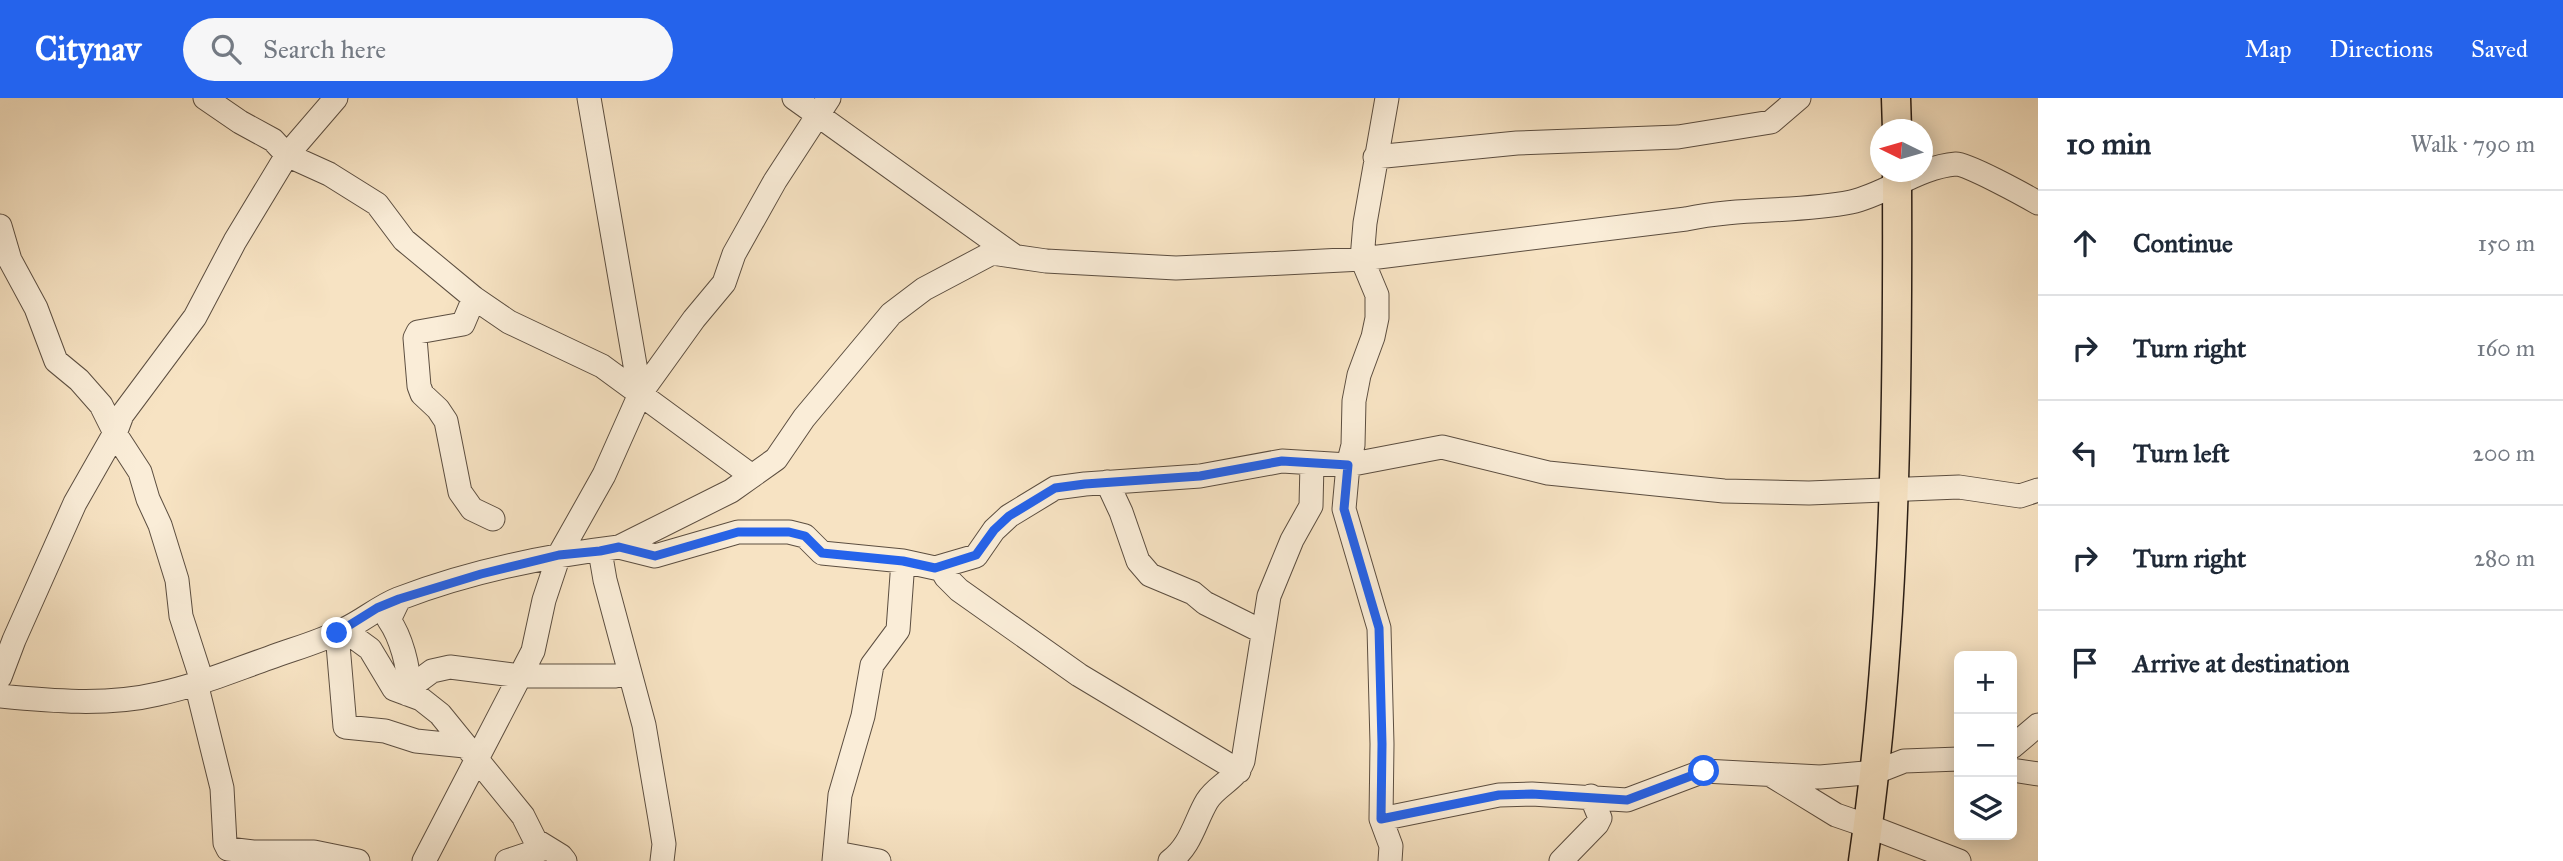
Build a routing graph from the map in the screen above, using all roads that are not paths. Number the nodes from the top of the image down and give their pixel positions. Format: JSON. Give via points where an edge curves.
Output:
{"nodes":[{"id":1,"x":205,"y":98,"type":"edge"},
{"id":2,"x":336,"y":98,"type":"edge"},
{"id":3,"x":589,"y":98,"type":"edge"},
{"id":4,"x":794,"y":98,"type":"edge"},
{"id":5,"x":1387,"y":98,"type":"edge"},
{"id":6,"x":1799,"y":98,"type":"edge"},
{"id":7,"x":1896,"y":98,"type":"edge"},
{"id":8,"x":824,"y":106,"type":"edge"},
{"id":9,"x":1897,"y":119,"type":"edge"},
{"id":10,"x":287,"y":155,"type":"junction"},
{"id":11,"x":1375,"y":157,"type":"junction"},
{"id":12,"x":1933,"y":169,"type":"edge"},
{"id":13,"x":1888,"y":182,"type":"edge"},
{"id":14,"x":1897,"y":182,"type":"edge"},
{"id":15,"x":2038,"y":203,"type":"edge"},
{"id":16,"x":0,"y":226,"type":"edge"},
{"id":17,"x":1016,"y":257,"type":"junction"},
{"id":18,"x":1363,"y":259,"type":"junction"},
{"id":19,"x":474,"y":298,"type":"junction"},
{"id":20,"x":640,"y":394,"type":"junction"},
{"id":21,"x":116,"y":431,"type":"junction"},
{"id":22,"x":1312,"y":463,"type":"junction"},
{"id":23,"x":1348,"y":465,"type":"junction"},
{"id":24,"x":752,"y":476,"type":"junction"},
{"id":25,"x":1107,"y":482,"type":"junction"},
{"id":26,"x":1895,"y":490,"type":"junction"},
{"id":27,"x":2038,"y":490,"type":"edge"},
{"id":28,"x":493,"y":519,"type":"dead end"},
{"id":29,"x":610,"y":549,"type":"junction"},
{"id":30,"x":559,"y":555,"type":"junction"},
{"id":31,"x":903,"y":561,"type":"junction"},
{"id":32,"x":940,"y":566,"type":"junction"},
{"id":33,"x":399,"y":599,"type":"junction"},
{"id":34,"x":341,"y":631,"type":"junction"},
{"id":35,"x":1263,"y":632,"type":"junction"},
{"id":36,"x":630,"y":673,"type":"junction"},
{"id":37,"x":520,"y":676,"type":"junction"},
{"id":38,"x":0,"y":677,"type":"edge"},
{"id":39,"x":199,"y":682,"type":"junction"},
{"id":40,"x":408,"y":691,"type":"junction"},
{"id":41,"x":0,"y":696,"type":"edge"},
{"id":42,"x":2038,"y":725,"type":"edge"},
{"id":43,"x":2017,"y":743,"type":"edge"},
{"id":44,"x":471,"y":753,"type":"junction"},
{"id":45,"x":1954,"y":759,"type":"edge"},
{"id":46,"x":1239,"y":771,"type":"junction"},
{"id":47,"x":2017,"y":771,"type":"edge"},
{"id":48,"x":1876,"y":772,"type":"junction"},
{"id":49,"x":2038,"y":774,"type":"edge"},
{"id":50,"x":1771,"y":775,"type":"junction"},
{"id":51,"x":1591,"y":796,"type":"junction"},
{"id":52,"x":1381,"y":819,"type":"junction"},
{"id":53,"x":1868,"y":825,"type":"junction"},
{"id":54,"x":546,"y":848,"type":"junction"},
{"id":55,"x":302,"y":856,"type":"edge"},
{"id":56,"x":835,"y":857,"type":"edge"},
{"id":57,"x":358,"y":861,"type":"edge"},
{"id":58,"x":424,"y":861,"type":"edge"},
{"id":59,"x":507,"y":861,"type":"edge"},
{"id":60,"x":565,"y":861,"type":"edge"},
{"id":61,"x":662,"y":861,"type":"edge"},
{"id":62,"x":879,"y":861,"type":"edge"},
{"id":63,"x":1170,"y":861,"type":"edge"},
{"id":64,"x":1390,"y":861,"type":"edge"},
{"id":65,"x":1561,"y":861,"type":"edge"},
{"id":66,"x":1863,"y":861,"type":"edge"},
{"id":67,"x":1959,"y":861,"type":"edge"}],
"edges":[{"from":1,"to":10,"type":"street","via":[[274,140]]},
{"from":2,"to":10,"type":"street"},
{"from":3,"to":20,"type":"street"},
{"from":4,"to":8,"type":"street"},
{"from":5,"to":11,"type":"street"},
{"from":6,"to":11,"type":"street","via":[[1771,121],[1678,137],[1517,143]]},
{"from":7,"to":9,"type":"main road"},
{"from":8,"to":17,"type":"street"},
{"from":8,"to":20,"type":"street","via":[[768,193],[734,254],[724,283]]},
{"from":10,"to":19,"type":"street","via":[[377,204],[404,240]]},
{"from":10,"to":21,"type":"street","via":[[195,317],[122,415]]},
{"from":11,"to":18,"type":"street"},
{"from":12,"to":15,"type":"street","via":[[1959,163]]},
{"from":13,"to":18,"type":"street","via":[[1853,202],[1716,212]]},
{"from":14,"to":26,"type":"main road"},
{"from":16,"to":21,"type":"street","via":[[10,260],[36,308],[56,361],[102,405]]},
{"from":17,"to":18,"type":"street","via":[[1176,268]]},
{"from":17,"to":24,"type":"street","via":[[992,254],[924,289],[891,314],[804,418],[776,459]]},
{"from":18,"to":23,"type":"street","via":[[1378,304],[1356,391]]},
{"from":19,"to":20,"type":"street","via":[[509,322],[603,366]]},
{"from":19,"to":28,"type":"street","via":[[463,324],[418,332],[419,386],[446,421],[460,492],[472,509]]},
{"from":20,"to":24,"type":"street"},
{"from":20,"to":30,"type":"street","via":[[604,475]]},
{"from":21,"to":38,"type":"street","via":[[75,503]]},
{"from":21,"to":39,"type":"street","via":[[136,464],[160,525]]},
{"from":22,"to":23,"type":"street"},
{"from":22,"to":25,"type":"street","via":[[1282,461],[1200,476]]},
{"from":22,"to":35,"type":"street","via":[[1311,506],[1269,596]]},
{"from":23,"to":26,"type":"street","via":[[1442,447],[1548,473],[1724,491]]},
{"from":23,"to":52,"type":"street","via":[[1344,509],[1379,628]]},
{"from":24,"to":29,"type":"street","via":[[732,491]]},
{"from":25,"to":32,"type":"street","via":[[1055,488],[1009,516],[976,555]]},
{"from":25,"to":35,"type":"street","via":[[1138,561],[1150,575]]},
{"from":26,"to":27,"type":"street","via":[[1959,487],[2020,496]]},
{"from":26,"to":48,"type":"main road"},
{"from":29,"to":30,"type":"street"},
{"from":29,"to":31,"type":"street","via":[[655,556],[738,532],[789,532],[805,536],[822,553]]},
{"from":29,"to":36,"type":"street","via":[[605,580]]},
{"from":30,"to":33,"type":"street"},
{"from":30,"to":37,"type":"street","via":[[533,650]]},
{"from":31,"to":32,"type":"street"},
{"from":31,"to":56,"type":"street","via":[[898,630],[872,664],[863,716],[840,795]]},
{"from":32,"to":46,"type":"street","via":[[960,590],[1079,675]]},
{"from":33,"to":34,"type":"street"},
{"from":33,"to":40,"type":"street","via":[[388,620],[406,661]]},
{"from":34,"to":39,"type":"street"},
{"from":34,"to":40,"type":"street","via":[[370,649],[389,684]]},
{"from":34,"to":44,"type":"street","via":[[345,727]]},
{"from":35,"to":46,"type":"street"},
{"from":36,"to":37,"type":"street"},
{"from":36,"to":61,"type":"street","via":[[644,725],[664,845]]},
{"from":37,"to":40,"type":"street","via":[[450,667],[436,669]]},
{"from":37,"to":44,"type":"street"},
{"from":39,"to":41,"type":"street","via":[[140,698],[55,702]]},
{"from":39,"to":55,"type":"street","via":[[222,788],[226,846],[236,851]]},
{"from":40,"to":44,"type":"street","via":[[440,714]]},
{"from":42,"to":43,"type":"street"},
{"from":44,"to":54,"type":"street","via":[[523,816],[535,840]]},
{"from":44,"to":58,"type":"street"},
{"from":45,"to":48,"type":"street","via":[[1904,761]]},
{"from":46,"to":63,"type":"street","via":[[1207,800],[1196,827]]},
{"from":47,"to":49,"type":"street"},
{"from":48,"to":50,"type":"street"},
{"from":48,"to":53,"type":"main road"},
{"from":50,"to":51,"type":"street","via":[[1704,771],[1627,800]]},
{"from":50,"to":53,"type":"street","via":[[1836,816]]},
{"from":51,"to":52,"type":"street","via":[[1499,795]]},
{"from":51,"to":65,"type":"street","via":[[1600,818]]},
{"from":52,"to":64,"type":"street","via":[[1391,846]]},
{"from":53,"to":66,"type":"main road"},
{"from":53,"to":67,"type":"street"},
{"from":54,"to":59,"type":"street"},
{"from":54,"to":60,"type":"street"},
{"from":55,"to":57,"type":"street"},
{"from":56,"to":62,"type":"street"}]}
